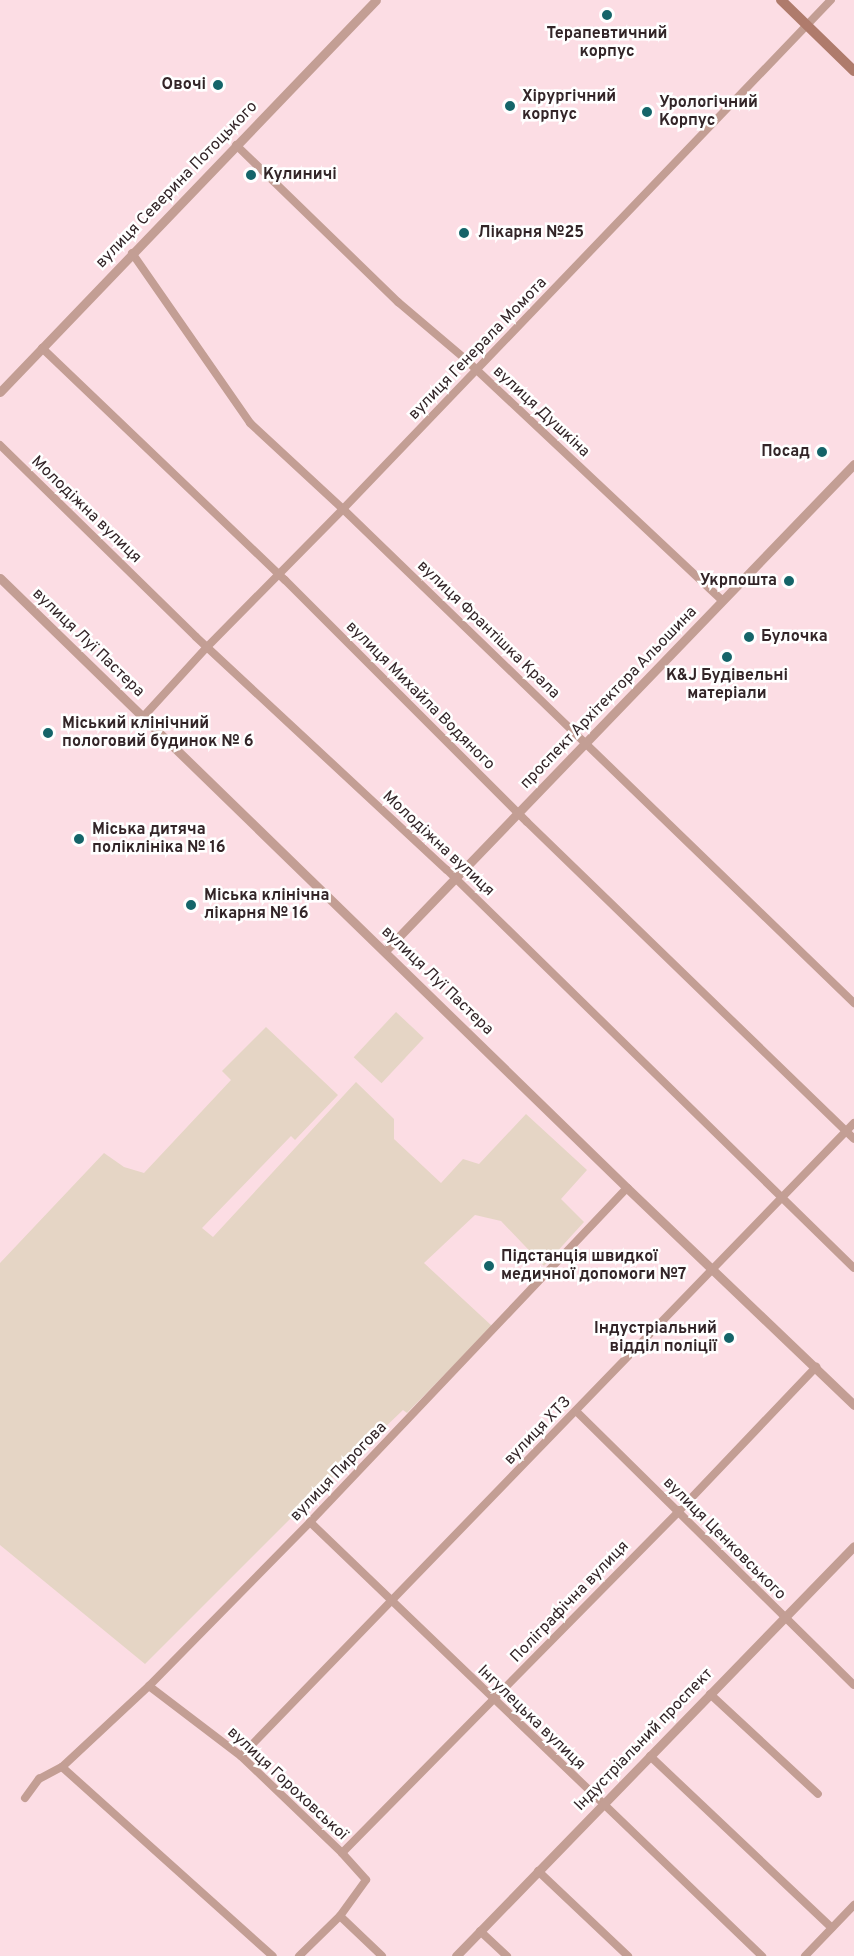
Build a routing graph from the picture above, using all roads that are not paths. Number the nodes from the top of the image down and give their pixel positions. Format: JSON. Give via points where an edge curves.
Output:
{"nodes":[{"id":1,"x":376,"y":0,"type":"edge"},
{"id":2,"x":781,"y":0,"type":"edge"},
{"id":3,"x":831,"y":0,"type":"edge"},
{"id":4,"x":807,"y":25,"type":"junction"},
{"id":5,"x":854,"y":71,"type":"edge"},
{"id":6,"x":236,"y":145,"type":"junction"},
{"id":7,"x":132,"y":253,"type":"junction"},
{"id":8,"x":42,"y":348,"type":"junction"},
{"id":9,"x":477,"y":370,"type":"junction"},
{"id":10,"x":0,"y":392,"type":"edge"},
{"id":11,"x":0,"y":445,"type":"edge"},
{"id":12,"x":854,"y":465,"type":"edge"},
{"id":13,"x":343,"y":509,"type":"junction"},
{"id":14,"x":279,"y":574,"type":"junction"},
{"id":15,"x":0,"y":578,"type":"edge"},
{"id":16,"x":723,"y":601,"type":"junction"},
{"id":17,"x":207,"y":647,"type":"junction"},
{"id":18,"x":144,"y":717,"type":"junction"},
{"id":19,"x":586,"y":743,"type":"junction"},
{"id":20,"x":519,"y":812,"type":"junction"},
{"id":21,"x":455,"y":878,"type":"junction"},
{"id":22,"x":384,"y":951,"type":"junction"},
{"id":23,"x":854,"y":1003,"type":"edge"},
{"id":24,"x":854,"y":1124,"type":"edge"},
{"id":25,"x":846,"y":1132,"type":"junction"},
{"id":26,"x":854,"y":1140,"type":"edge"},
{"id":27,"x":627,"y":1188,"type":"junction"},
{"id":28,"x":782,"y":1198,"type":"junction"},
{"id":29,"x":854,"y":1268,"type":"edge"},
{"id":30,"x":713,"y":1269,"type":"junction"},
{"id":31,"x":816,"y":1367,"type":"junction"},
{"id":32,"x":854,"y":1405,"type":"edge"},
{"id":33,"x":576,"y":1411,"type":"junction"},
{"id":34,"x":677,"y":1512,"type":"junction"},
{"id":35,"x":310,"y":1522,"type":"junction"},
{"id":36,"x":854,"y":1546,"type":"edge"},
{"id":37,"x":391,"y":1599,"type":"junction"},
{"id":38,"x":784,"y":1618,"type":"junction"},
{"id":39,"x":854,"y":1685,"type":"edge"},
{"id":40,"x":149,"y":1686,"type":"junction"},
{"id":41,"x":710,"y":1694,"type":"junction"},
{"id":42,"x":493,"y":1701,"type":"junction"},
{"id":43,"x":241,"y":1756,"type":"junction"},
{"id":44,"x":650,"y":1756,"type":"junction"},
{"id":45,"x":62,"y":1767,"type":"junction"},
{"id":46,"x":818,"y":1794,"type":"dead end"},
{"id":47,"x":24,"y":1798,"type":"dead end"},
{"id":48,"x":602,"y":1805,"type":"junction"},
{"id":49,"x":342,"y":1853,"type":"junction"},
{"id":50,"x":538,"y":1871,"type":"junction"},
{"id":51,"x":854,"y":1905,"type":"edge"},
{"id":52,"x":340,"y":1916,"type":"junction"},
{"id":53,"x":832,"y":1928,"type":"junction"},
{"id":54,"x":480,"y":1931,"type":"junction"},
{"id":55,"x":273,"y":1956,"type":"edge"},
{"id":56,"x":299,"y":1956,"type":"edge"},
{"id":57,"x":382,"y":1956,"type":"edge"},
{"id":58,"x":456,"y":1956,"type":"edge"},
{"id":59,"x":507,"y":1956,"type":"edge"},
{"id":60,"x":627,"y":1956,"type":"edge"},
{"id":61,"x":762,"y":1956,"type":"edge"},
{"id":62,"x":805,"y":1956,"type":"edge"}],
"edges":[{"from":1,"to":6,"type":"street","name":"вулиця Северина Потоцького"},
{"from":2,"to":4,"type":"main road"},
{"from":3,"to":4,"type":"street","name":"вулиця Генерала Момота"},
{"from":4,"to":5,"type":"main road"},
{"from":4,"to":9,"type":"street","name":"вулиця Генерала Момота"},
{"from":6,"to":7,"type":"street","name":"вулиця Северина Потоцького"},
{"from":6,"to":9,"type":"street","name":"вулиця Душкіна","via":[[398,302]]},
{"from":7,"to":8,"type":"street","name":"вулиця Северина Потоцького"},
{"from":7,"to":13,"type":"street","name":"вулиця Франтішка Крала","via":[[250,423]]},
{"from":8,"to":10,"type":"street","name":"вулиця Северина Потоцького"},
{"from":8,"to":14,"type":"street","name":"вулиця Михайла Водяного"},
{"from":9,"to":13,"type":"street","name":"вулиця Генерала Момота"},
{"from":9,"to":16,"type":"street","name":"вулиця Душкіна"},
{"from":11,"to":17,"type":"street","name":"Молодіжна вулиця"},
{"from":12,"to":16,"type":"street","name":"проспект Архітектора Альошина"},
{"from":13,"to":14,"type":"street","name":"вулиця Генерала Момота"},
{"from":13,"to":19,"type":"street","name":"вулиця Франтішка Крала"},
{"from":14,"to":17,"type":"street","name":"вулиця Генерала Момота"},
{"from":14,"to":20,"type":"street","name":"вулиця Михайла Водяного"},
{"from":15,"to":18,"type":"street","name":"вулиця Луї Пастера"},
{"from":16,"to":19,"type":"street","name":"проспект Архітектора Альошина"},
{"from":17,"to":18,"type":"street","name":"вулиця Генерала Момота"},
{"from":17,"to":21,"type":"street","name":"Молодіжна вулиця"},
{"from":18,"to":22,"type":"street","name":"вулиця Луї Пастера"},
{"from":19,"to":20,"type":"street","name":"проспект Архітектора Альошина"},
{"from":19,"to":23,"type":"street","name":"вулиця Франтішка Крала"},
{"from":20,"to":21,"type":"street","name":"проспект Архітектора Альошина"},
{"from":20,"to":25,"type":"street","name":"вулиця Михайла Водяного"},
{"from":21,"to":22,"type":"street","name":"проспект Архітектора Альошина"},
{"from":21,"to":28,"type":"street","name":"Молодіжна вулиця"},
{"from":22,"to":27,"type":"street","name":"вулиця Луї Пастера"},
{"from":24,"to":25,"type":"street","name":"вулиця ХТЗ"},
{"from":25,"to":26,"type":"street","name":"вулиця Михайла Водяного"},
{"from":25,"to":28,"type":"street","name":"вулиця ХТЗ"},
{"from":27,"to":30,"type":"street","name":"вулиця Луї Пастера"},
{"from":27,"to":35,"type":"street","name":"вулиця Пирогова"},
{"from":28,"to":29,"type":"street","name":"Молодіжна вулиця"},
{"from":28,"to":30,"type":"street","name":"вулиця ХТЗ"},
{"from":30,"to":31,"type":"street","name":"вулиця Луї Пастера"},
{"from":30,"to":33,"type":"street","name":"вулиця ХТЗ"},
{"from":31,"to":32,"type":"street","name":"вулиця Луї Пастера"},
{"from":31,"to":34,"type":"street","name":"Поліграфічна вулиця"},
{"from":33,"to":34,"type":"street","name":"вулиця Ценковського"},
{"from":33,"to":37,"type":"street","name":"вулиця ХТЗ"},
{"from":34,"to":38,"type":"street","name":"вулиця Ценковського"},
{"from":34,"to":42,"type":"street","name":"Поліграфічна вулиця"},
{"from":35,"to":37,"type":"street","name":"Інгулецька вулиця"},
{"from":35,"to":40,"type":"street","name":"вулиця Пирогова"},
{"from":36,"to":38,"type":"street","name":"Індустріальний проспект"},
{"from":37,"to":42,"type":"street","name":"Інгулецька вулиця"},
{"from":37,"to":43,"type":"street","name":"вулиця ХТЗ"},
{"from":38,"to":39,"type":"street","name":"вулиця Ценковського"},
{"from":38,"to":41,"type":"street","name":"Індустріальний проспект"},
{"from":40,"to":43,"type":"street","name":"вулиця Гороховської"},
{"from":40,"to":45,"type":"street","name":"вулиця Пирогова"},
{"from":41,"to":44,"type":"street","name":"Індустріальний проспект"},
{"from":41,"to":46,"type":"street"},
{"from":42,"to":48,"type":"street","name":"Інгулецька вулиця"},
{"from":42,"to":49,"type":"street","name":"Поліграфічна вулиця"},
{"from":43,"to":49,"type":"street","name":"вулиця Гороховської"},
{"from":44,"to":48,"type":"street","name":"Індустріальний проспект"},
{"from":44,"to":53,"type":"street"},
{"from":45,"to":47,"type":"street","name":"вулиця Пирогова","via":[[39,1779]]},
{"from":45,"to":55,"type":"street"},
{"from":48,"to":50,"type":"street","name":"Індустріальний проспект"},
{"from":48,"to":61,"type":"street","name":"Інгулецька вулиця"},
{"from":49,"to":52,"type":"street","name":"вулиця Гороховської","via":[[366,1880]]},
{"from":50,"to":54,"type":"street","name":"Індустріальний проспект"},
{"from":50,"to":60,"type":"street"},
{"from":51,"to":53,"type":"street"},
{"from":52,"to":56,"type":"street"},
{"from":52,"to":57,"type":"street"},
{"from":53,"to":62,"type":"street"},
{"from":54,"to":58,"type":"street","name":"Індустріальний проспект"},
{"from":54,"to":59,"type":"street"}]}
